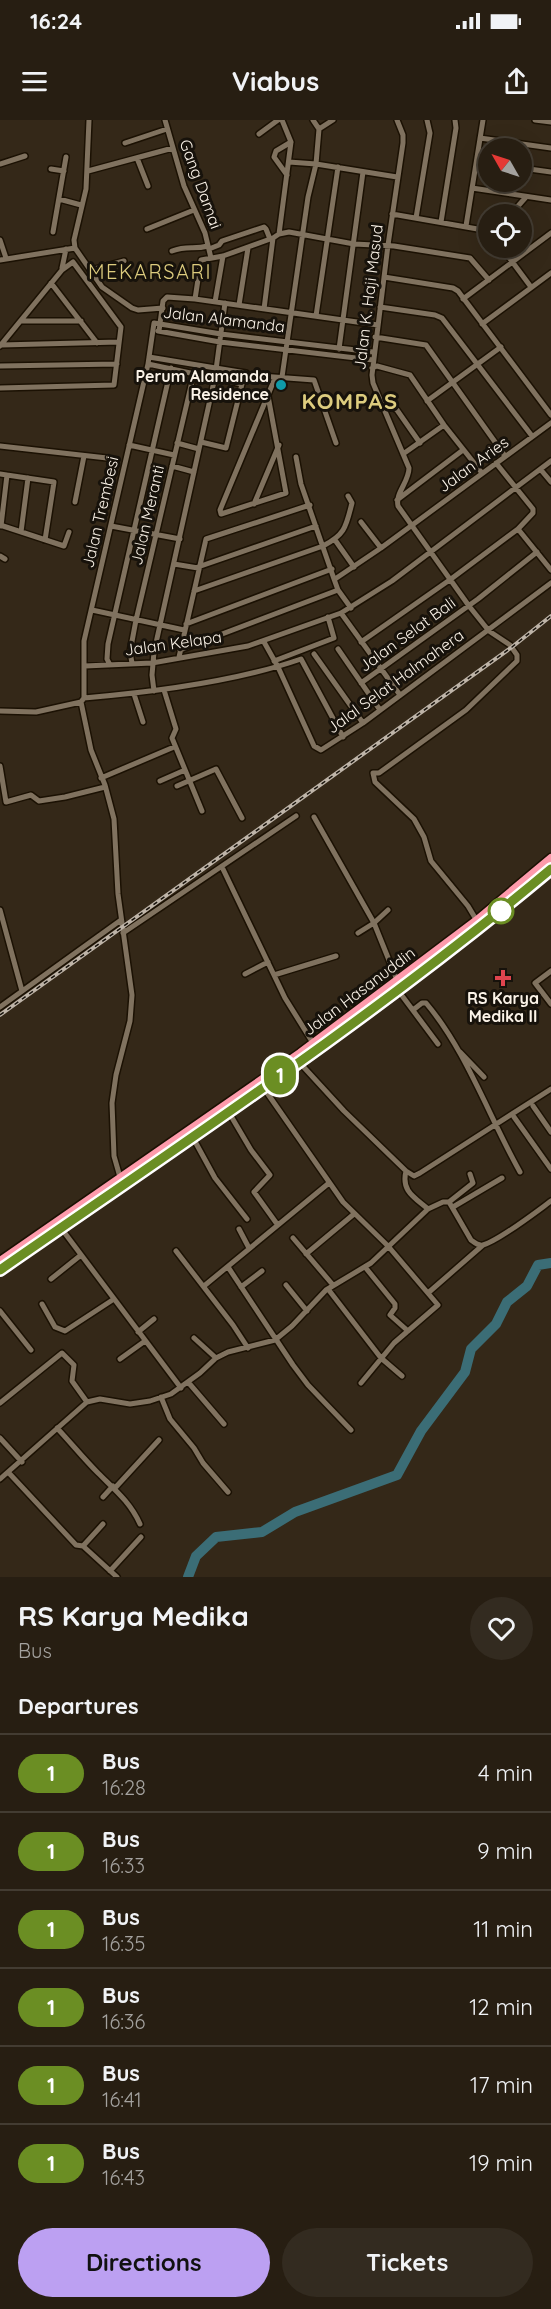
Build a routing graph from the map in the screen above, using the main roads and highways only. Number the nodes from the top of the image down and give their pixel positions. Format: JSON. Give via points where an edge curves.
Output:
{"nodes":[{"id":1,"x":551,"y":858,"type":"edge"},
{"id":2,"x":551,"y":869,"type":"edge"},
{"id":3,"x":478,"y":924,"type":"junction"},
{"id":4,"x":397,"y":985,"type":"junction"},
{"id":5,"x":0,"y":1262,"type":"edge"},
{"id":6,"x":0,"y":1270,"type":"edge"}],
"edges":[{"from":1,"to":3,"type":"highway","name":"Jalan Hasanuddin"},
{"from":2,"to":3,"type":"highway","name":"Jalan Hasanuddin"},
{"from":3,"to":4,"type":"highway","name":"Jalan Hasanuddin"},
{"from":4,"to":5,"type":"highway","name":"Jalan Hasanuddin"},
{"from":4,"to":6,"type":"highway","name":"Jalan Hasanuddin","via":[[298,1062]]}]}
